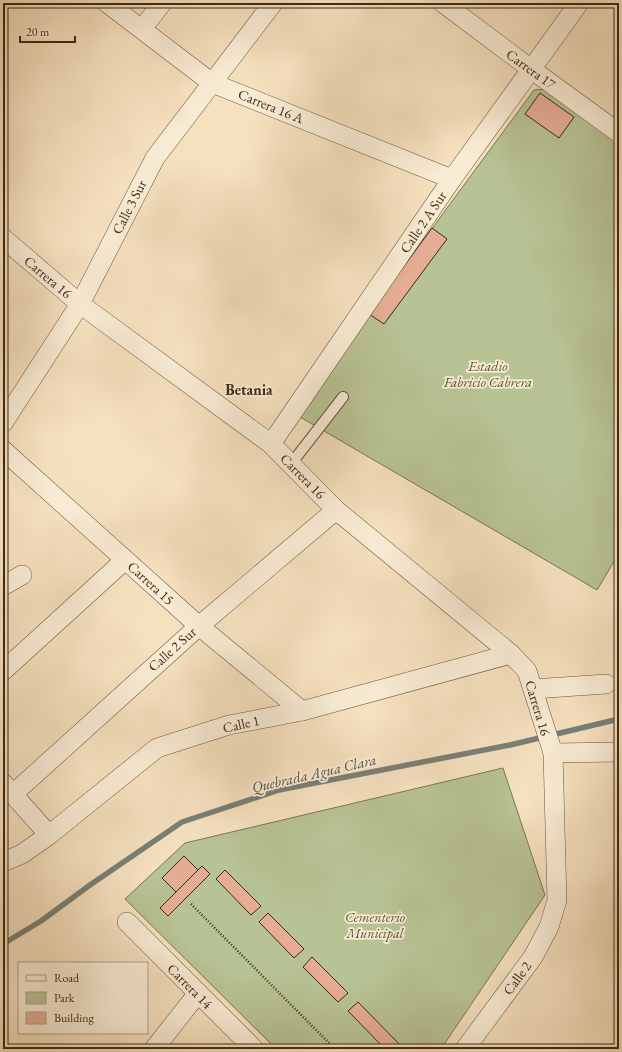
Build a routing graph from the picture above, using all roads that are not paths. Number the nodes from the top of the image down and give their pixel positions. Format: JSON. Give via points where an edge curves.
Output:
{"nodes":[{"id":1,"x":107,"y":3,"type":"edge"},
{"id":2,"x":162,"y":3,"type":"edge"},
{"id":3,"x":273,"y":3,"type":"edge"},
{"id":4,"x":443,"y":3,"type":"edge"},
{"id":5,"x":579,"y":3,"type":"edge"},
{"id":6,"x":142,"y":29,"type":"junction"},
{"id":7,"x":531,"y":69,"type":"junction"},
{"id":8,"x":212,"y":83,"type":"junction"},
{"id":9,"x":619,"y":133,"type":"edge"},
{"id":10,"x":452,"y":179,"type":"junction"},
{"id":11,"x":3,"y":238,"type":"edge"},
{"id":12,"x":80,"y":304,"type":"junction"},
{"id":13,"x":343,"y":397,"type":"dead end"},
{"id":14,"x":3,"y":423,"type":"edge"},
{"id":15,"x":271,"y":444,"type":"junction"},
{"id":16,"x":3,"y":450,"type":"edge"},
{"id":17,"x":291,"y":464,"type":"junction"},
{"id":18,"x":336,"y":510,"type":"junction"},
{"id":19,"x":125,"y":560,"type":"junction"},
{"id":20,"x":22,"y":575,"type":"dead end"},
{"id":21,"x":3,"y":586,"type":"edge"},
{"id":22,"x":198,"y":626,"type":"junction"},
{"id":23,"x":511,"y":654,"type":"junction"},
{"id":24,"x":3,"y":671,"type":"edge"},
{"id":25,"x":606,"y":684,"type":"dead end"},
{"id":26,"x":533,"y":690,"type":"junction"},
{"id":27,"x":302,"y":711,"type":"junction"},
{"id":28,"x":551,"y":747,"type":"junction"},
{"id":29,"x":619,"y":752,"type":"edge"},
{"id":30,"x":8,"y":788,"type":"edge"},
{"id":31,"x":50,"y":835,"type":"junction"},
{"id":32,"x":3,"y":862,"type":"edge"},
{"id":33,"x":557,"y":900,"type":"joint"},
{"id":34,"x":127,"y":922,"type":"dead end"},
{"id":35,"x":198,"y":993,"type":"junction"},
{"id":36,"x":154,"y":1049,"type":"edge"},
{"id":37,"x":254,"y":1049,"type":"edge"},
{"id":38,"x":465,"y":1049,"type":"edge"}],
"edges":[{"from":1,"to":6,"type":"street","name":"Carrera 16 A"},
{"from":2,"to":6,"type":"street"},
{"from":3,"to":8,"type":"street","name":"Calle 3 Sur"},
{"from":4,"to":7,"type":"street","name":"Carrera 17"},
{"from":5,"to":7,"type":"street","name":"Calle 2 A Sur"},
{"from":6,"to":8,"type":"street","name":"Carrera 16 A"},
{"from":7,"to":9,"type":"street","name":"Carrera 17"},
{"from":7,"to":10,"type":"street","name":"Calle 2 A Sur"},
{"from":8,"to":10,"type":"street","name":"Carrera 16 A"},
{"from":8,"to":12,"type":"street","name":"Calle 3 Sur","via":[[155,158]]},
{"from":10,"to":15,"type":"street","name":"Calle 2 A Sur"},
{"from":11,"to":12,"type":"street","name":"Carrera 16"},
{"from":12,"to":14,"type":"street","name":"Calle 3 Sur"},
{"from":12,"to":15,"type":"street","name":"Carrera 16"},
{"from":13,"to":17,"type":"lane"},
{"from":15,"to":17,"type":"street","name":"Carrera 16"},
{"from":16,"to":19,"type":"street","name":"Carrera 15"},
{"from":17,"to":18,"type":"street","name":"Carrera 16"},
{"from":18,"to":22,"type":"street","name":"Calle 2 Sur"},
{"from":18,"to":23,"type":"street","name":"Carrera 16"},
{"from":19,"to":22,"type":"street","name":"Carrera 15"},
{"from":19,"to":24,"type":"street"},
{"from":20,"to":21,"type":"street"},
{"from":22,"to":27,"type":"street","name":"Carrera 15"},
{"from":22,"to":30,"type":"street","name":"Calle 2 Sur"},
{"from":23,"to":26,"type":"street","name":"Carrera 16","via":[[527,671]]},
{"from":23,"to":27,"type":"street","name":"Calle 1"},
{"from":25,"to":26,"type":"street"},
{"from":26,"to":28,"type":"street","name":"Carrera 16"},
{"from":27,"to":31,"type":"street","name":"Calle 1","via":[[229,725],[157,748]]},
{"from":28,"to":29,"type":"street","name":"Carrera 16"},
{"from":28,"to":33,"type":"street","name":"Carrera 16"},
{"from":30,"to":31,"type":"street"},
{"from":31,"to":32,"type":"street","name":"Calle 1","via":[[22,854]]},
{"from":33,"to":38,"type":"street","name":"Calle 2","via":[[549,927],[533,957]]},
{"from":34,"to":35,"type":"street","name":"Carrera 14"},
{"from":35,"to":36,"type":"street"},
{"from":35,"to":37,"type":"street","name":"Carrera 14"}]}
